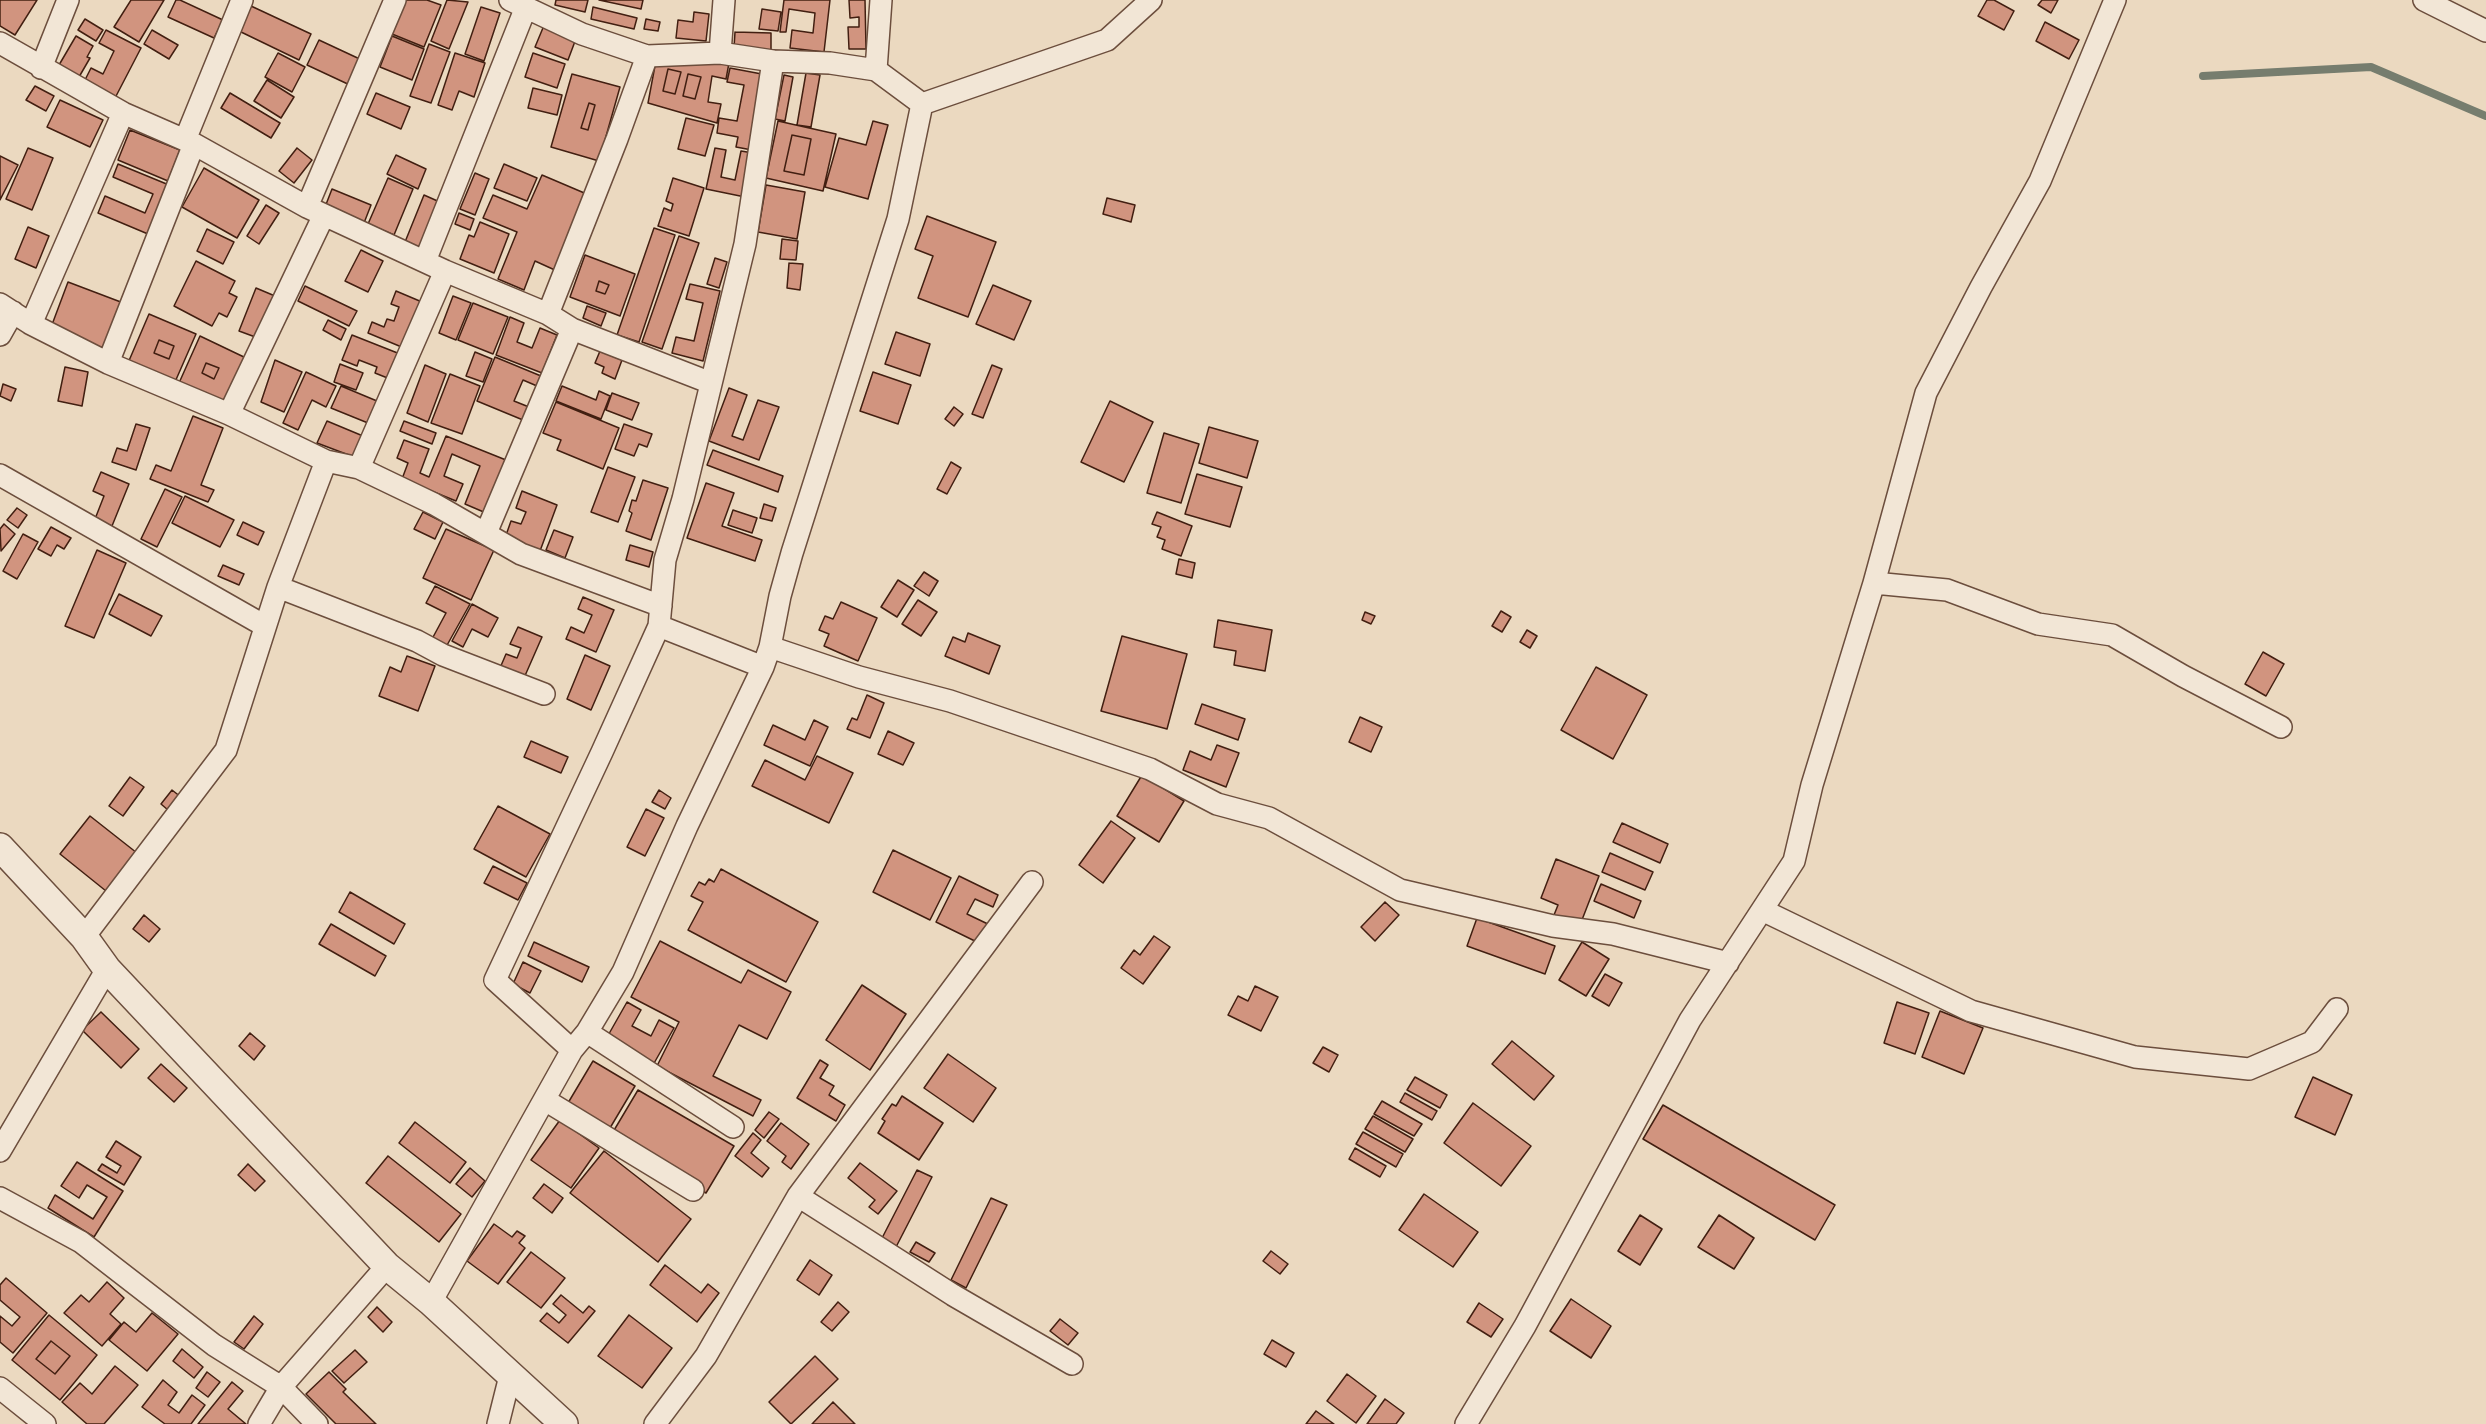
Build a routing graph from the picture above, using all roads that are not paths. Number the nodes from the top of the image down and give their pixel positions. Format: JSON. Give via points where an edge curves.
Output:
{"nodes":[{"id":1,"x":68,"y":0,"type":"edge"},
{"id":2,"x":242,"y":0,"type":"edge"},
{"id":3,"x":395,"y":0,"type":"edge"},
{"id":4,"x":724,"y":0,"type":"edge"},
{"id":5,"x":881,"y":0,"type":"edge"},
{"id":6,"x":1150,"y":0,"type":"edge"},
{"id":7,"x":2115,"y":0,"type":"edge"},
{"id":8,"x":2424,"y":0,"type":"edge"},
{"id":9,"x":518,"y":4,"type":"edge"},
{"id":10,"x":2486,"y":31,"type":"edge"},
{"id":11,"x":0,"y":43,"type":"edge"},
{"id":12,"x":720,"y":53,"type":"junction"},
{"id":13,"x":647,"y":56,"type":"junction"},
{"id":14,"x":773,"y":61,"type":"junction"},
{"id":15,"x":41,"y":68,"type":"junction"},
{"id":16,"x":876,"y":70,"type":"junction"},
{"id":17,"x":922,"y":104,"type":"junction"},
{"id":18,"x":123,"y":113,"type":"junction"},
{"id":19,"x":189,"y":142,"type":"junction"},
{"id":20,"x":316,"y":211,"type":"junction"},
{"id":21,"x":425,"y":261,"type":"junction"},
{"id":22,"x":445,"y":272,"type":"junction"},
{"id":23,"x":6,"y":308,"type":"edge"},
{"id":24,"x":548,"y":314,"type":"junction"},
{"id":25,"x":31,"y":324,"type":"junction"},
{"id":26,"x":572,"y":329,"type":"junction"},
{"id":27,"x":0,"y":335,"type":"edge"},
{"id":28,"x":108,"y":363,"type":"junction"},
{"id":29,"x":711,"y":383,"type":"junction"},
{"id":30,"x":229,"y":414,"type":"junction"},
{"id":31,"x":326,"y":461,"type":"junction"},
{"id":32,"x":359,"y":468,"type":"junction"},
{"id":33,"x":0,"y":475,"type":"edge"},
{"id":34,"x":486,"y":533,"type":"junction"},
{"id":35,"x":1874,"y":584,"type":"junction"},
{"id":36,"x":278,"y":587,"type":"junction"},
{"id":37,"x":660,"y":616,"type":"junction"},
{"id":38,"x":265,"y":626,"type":"junction"},
{"id":39,"x":767,"y":657,"type":"junction"},
{"id":40,"x":544,"y":694,"type":"dead end"},
{"id":41,"x":2280,"y":727,"type":"dead end"},
{"id":42,"x":0,"y":847,"type":"edge"},
{"id":43,"x":1032,"y":882,"type":"dead end"},
{"id":44,"x":1762,"y":910,"type":"junction"},
{"id":45,"x":84,"y":937,"type":"junction"},
{"id":46,"x":1728,"y":963,"type":"junction"},
{"id":47,"x":106,"y":969,"type":"junction"},
{"id":48,"x":2337,"y":1009,"type":"dead end"},
{"id":49,"x":587,"y":1032,"type":"junction"},
{"id":50,"x":572,"y":1050,"type":"junction"},
{"id":51,"x":545,"y":1100,"type":"junction"},
{"id":52,"x":732,"y":1127,"type":"dead end"},
{"id":53,"x":0,"y":1150,"type":"edge"},
{"id":54,"x":693,"y":1190,"type":"dead end"},
{"id":55,"x":798,"y":1196,"type":"junction"},
{"id":56,"x":0,"y":1198,"type":"edge"},
{"id":57,"x":387,"y":1266,"type":"junction"},
{"id":58,"x":431,"y":1302,"type":"junction"},
{"id":59,"x":1072,"y":1364,"type":"dead end"},
{"id":60,"x":510,"y":1376,"type":"junction"},
{"id":61,"x":281,"y":1387,"type":"junction"},
{"id":62,"x":0,"y":1388,"type":"edge"},
{"id":63,"x":45,"y":1424,"type":"edge"},
{"id":64,"x":259,"y":1424,"type":"edge"},
{"id":65,"x":317,"y":1424,"type":"edge"},
{"id":66,"x":498,"y":1424,"type":"edge"},
{"id":67,"x":564,"y":1424,"type":"edge"},
{"id":68,"x":655,"y":1424,"type":"edge"},
{"id":69,"x":1466,"y":1424,"type":"edge"}],
"edges":[{"from":1,"to":15,"type":"street"},
{"from":2,"to":19,"type":"street"},
{"from":3,"to":20,"type":"street"},
{"from":4,"to":12,"type":"street"},
{"from":5,"to":16,"type":"street"},
{"from":6,"to":17,"type":"street","via":[[1107,40]]},
{"from":7,"to":35,"type":"street","via":[[2040,181],[1926,393]]},
{"from":8,"to":10,"type":"street"},
{"from":9,"to":13,"type":"street","via":[[582,34]]},
{"from":9,"to":21,"type":"street"},
{"from":11,"to":15,"type":"street"},
{"from":12,"to":13,"type":"street"},
{"from":12,"to":14,"type":"street"},
{"from":13,"to":24,"type":"street"},
{"from":14,"to":16,"type":"street"},
{"from":14,"to":29,"type":"street","via":[[745,244]]},
{"from":15,"to":18,"type":"street"},
{"from":16,"to":17,"type":"street"},
{"from":17,"to":39,"type":"street","via":[[898,219],[792,553]]},
{"from":18,"to":19,"type":"street"},
{"from":18,"to":25,"type":"street"},
{"from":19,"to":20,"type":"street"},
{"from":19,"to":28,"type":"street"},
{"from":20,"to":21,"type":"street"},
{"from":20,"to":30,"type":"street"},
{"from":21,"to":22,"type":"street"},
{"from":22,"to":24,"type":"street"},
{"from":22,"to":32,"type":"street"},
{"from":23,"to":25,"type":"street"},
{"from":23,"to":27,"type":"street"},
{"from":24,"to":26,"type":"street"},
{"from":25,"to":28,"type":"street"},
{"from":26,"to":29,"type":"street"},
{"from":26,"to":34,"type":"street"},
{"from":28,"to":30,"type":"street"},
{"from":29,"to":37,"type":"street","via":[[665,560]]},
{"from":30,"to":31,"type":"street"},
{"from":31,"to":32,"type":"street"},
{"from":31,"to":36,"type":"street"},
{"from":32,"to":34,"type":"street"},
{"from":33,"to":38,"type":"street"},
{"from":34,"to":37,"type":"street","via":[[520,554]]},
{"from":35,"to":41,"type":"street","via":[[1947,590],[2038,624],[2112,635]]},
{"from":35,"to":44,"type":"street","via":[[1812,785],[1794,861]]},
{"from":36,"to":38,"type":"street"},
{"from":36,"to":40,"type":"street"},
{"from":37,"to":39,"type":"street"},
{"from":37,"to":50,"type":"street","via":[[603,753],[495,980]]},
{"from":38,"to":45,"type":"street","via":[[226,750]]},
{"from":39,"to":46,"type":"street","via":[[950,701],[1150,769],[1217,804],[1269,818],[1401,890],[1552,926],[1612,934]]},
{"from":39,"to":49,"type":"street","via":[[623,972]]},
{"from":42,"to":45,"type":"street"},
{"from":43,"to":55,"type":"street"},
{"from":44,"to":46,"type":"street"},
{"from":44,"to":48,"type":"street","via":[[1971,1011],[2135,1057],[2249,1069],[2312,1042]]},
{"from":45,"to":47,"type":"street"},
{"from":46,"to":69,"type":"street","via":[[1690,1020],[1525,1326]]},
{"from":47,"to":53,"type":"street"},
{"from":47,"to":57,"type":"street"},
{"from":49,"to":50,"type":"street"},
{"from":49,"to":52,"type":"street"},
{"from":50,"to":51,"type":"street"},
{"from":51,"to":54,"type":"street"},
{"from":51,"to":58,"type":"street"},
{"from":55,"to":59,"type":"street","via":[[953,1295]]},
{"from":55,"to":68,"type":"street","via":[[706,1356]]},
{"from":56,"to":61,"type":"street","via":[[81,1242],[214,1345]]},
{"from":57,"to":58,"type":"street"},
{"from":57,"to":61,"type":"street"},
{"from":58,"to":60,"type":"street"},
{"from":60,"to":66,"type":"street"},
{"from":60,"to":67,"type":"street"},
{"from":61,"to":64,"type":"street"},
{"from":61,"to":65,"type":"street"},
{"from":62,"to":63,"type":"street"}]}
